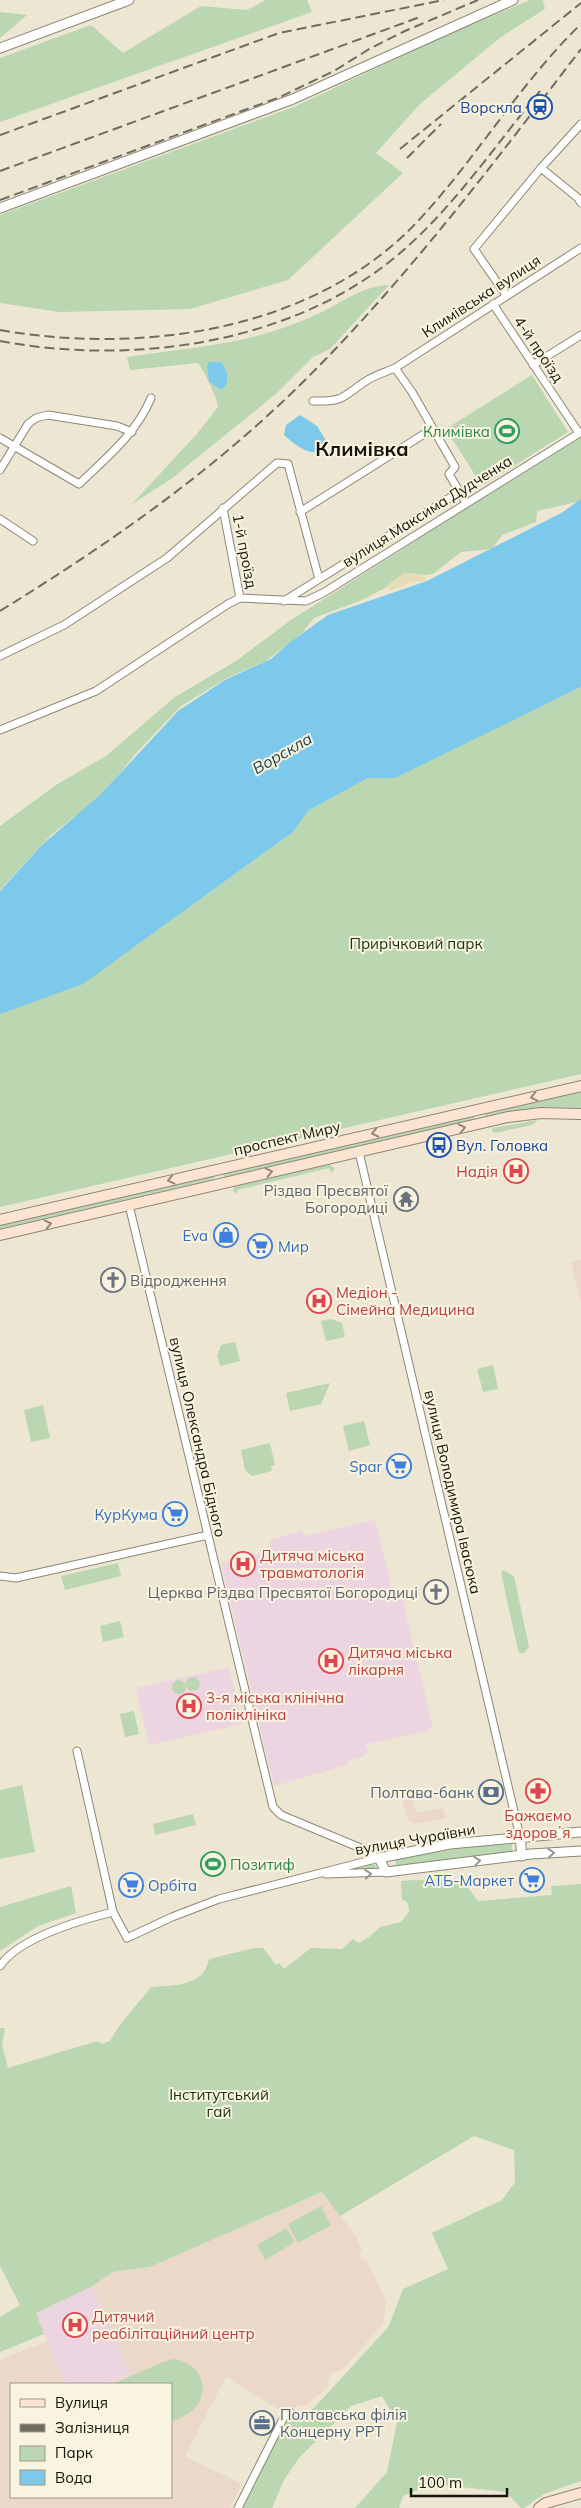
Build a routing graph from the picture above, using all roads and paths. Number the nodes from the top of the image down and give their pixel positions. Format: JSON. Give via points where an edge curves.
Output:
{"nodes":[{"id":1,"x":129,"y":0,"type":"edge"},
{"id":2,"x":513,"y":0,"type":"edge"},
{"id":3,"x":0,"y":48,"type":"edge"},
{"id":4,"x":581,"y":124,"type":"edge"},
{"id":5,"x":541,"y":168,"type":"junction"},
{"id":6,"x":581,"y":204,"type":"edge"},
{"id":7,"x":0,"y":208,"type":"edge"},
{"id":8,"x":581,"y":248,"type":"edge"},
{"id":9,"x":506,"y":295,"type":"junction"},
{"id":10,"x":493,"y":304,"type":"junction"},
{"id":11,"x":581,"y":335,"type":"edge"},
{"id":12,"x":533,"y":365,"type":"junction"},
{"id":13,"x":396,"y":368,"type":"junction"},
{"id":14,"x":151,"y":398,"type":"dead end"},
{"id":15,"x":313,"y":401,"type":"dead end"},
{"id":16,"x":432,"y":429,"type":"junction"},
{"id":17,"x":132,"y":432,"type":"junction"},
{"id":18,"x":580,"y":433,"type":"edge"},
{"id":19,"x":0,"y":438,"type":"edge"},
{"id":20,"x":16,"y":446,"type":"junction"},
{"id":21,"x":0,"y":470,"type":"edge"},
{"id":22,"x":459,"y":492,"type":"junction"},
{"id":23,"x":466,"y":503,"type":"junction"},
{"id":24,"x":223,"y":508,"type":"junction"},
{"id":25,"x":300,"y":512,"type":"junction"},
{"id":26,"x":0,"y":519,"type":"edge"},
{"id":27,"x":34,"y":541,"type":"dead end"},
{"id":28,"x":319,"y":579,"type":"junction"},
{"id":29,"x":240,"y":598,"type":"junction"},
{"id":30,"x":284,"y":601,"type":"junction"},
{"id":31,"x":0,"y":656,"type":"edge"},
{"id":32,"x":0,"y":730,"type":"edge"},
{"id":33,"x":581,"y":1086,"type":"edge"},
{"id":34,"x":478,"y":1110,"type":"junction"},
{"id":35,"x":581,"y":1114,"type":"edge"},
{"id":36,"x":481,"y":1124,"type":"junction"},
{"id":37,"x":359,"y":1152,"type":"junction"},
{"id":38,"x":219,"y":1170,"type":"junction"},
{"id":39,"x":222,"y":1184,"type":"junction"},
{"id":40,"x":129,"y":1205,"type":"junction"},
{"id":41,"x":0,"y":1220,"type":"edge"},
{"id":42,"x":0,"y":1235,"type":"edge"},
{"id":43,"x":208,"y":1535,"type":"junction"},
{"id":44,"x":0,"y":1576,"type":"edge"},
{"id":45,"x":76,"y":1751,"type":"dead end"},
{"id":46,"x":581,"y":1832,"type":"edge"},
{"id":47,"x":520,"y":1838,"type":"junction"},
{"id":48,"x":581,"y":1851,"type":"edge"},
{"id":49,"x":522,"y":1856,"type":"junction"},
{"id":50,"x":378,"y":1858,"type":"junction"},
{"id":51,"x":386,"y":1872,"type":"junction"},
{"id":52,"x":315,"y":1874,"type":"junction"},
{"id":53,"x":113,"y":1912,"type":"junction"},
{"id":54,"x":0,"y":1966,"type":"edge"},
{"id":55,"x":290,"y":2412,"type":"dead end"},
{"id":56,"x":581,"y":2493,"type":"edge"},
{"id":57,"x":238,"y":2508,"type":"edge"},
{"id":58,"x":539,"y":2508,"type":"edge"}],
"edges":[{"from":1,"to":3,"type":"street"},
{"from":2,"to":7,"type":"street","via":[[293,99]]},
{"from":4,"to":5,"type":"street"},
{"from":5,"to":6,"type":"street"},
{"from":5,"to":9,"type":"street","via":[[474,249]]},
{"from":8,"to":9,"type":"street","name":"Климівська вулиця"},
{"from":9,"to":10,"type":"street","name":"Климівська вулиця"},
{"from":10,"to":12,"type":"street","name":"4-й проїзд"},
{"from":10,"to":13,"type":"street","name":"Климівська вулиця"},
{"from":11,"to":12,"type":"street"},
{"from":12,"to":18,"type":"street","name":"4-й проїзд"},
{"from":13,"to":15,"type":"street","name":"Климівська вулиця","via":[[368,380],[345,398]]},
{"from":13,"to":16,"type":"street"},
{"from":14,"to":17,"type":"street"},
{"from":16,"to":22,"type":"street","via":[[455,467],[448,474]]},
{"from":16,"to":25,"type":"street"},
{"from":17,"to":20,"type":"street","via":[[118,426],[48,415],[28,424]]},
{"from":17,"to":20,"type":"street","via":[[79,484]]},
{"from":18,"to":23,"type":"street","name":"вулиця Максима Дудченка"},
{"from":19,"to":20,"type":"street"},
{"from":20,"to":21,"type":"street"},
{"from":22,"to":23,"type":"street"},
{"from":22,"to":28,"type":"street","name":"вулиця Максима Дудченка"},
{"from":23,"to":30,"type":"street","name":"вулиця Максима Дудченка","via":[[323,593],[306,600]]},
{"from":24,"to":25,"type":"street","via":[[277,463],[288,464]]},
{"from":24,"to":29,"type":"street","name":"1-й проїзд"},
{"from":24,"to":31,"type":"street","via":[[167,558],[64,625]]},
{"from":25,"to":28,"type":"street"},
{"from":26,"to":27,"type":"street"},
{"from":28,"to":30,"type":"street","name":"вулиця Максима Дудченка"},
{"from":29,"to":30,"type":"street","name":"вулиця Максима Дудченка"},
{"from":29,"to":32,"type":"street","via":[[96,691]]},
{"from":33,"to":34,"type":"main road","name":"проспект Миру","one_way":true},
{"from":34,"to":36,"type":"main road"},
{"from":34,"to":38,"type":"main road","name":"проспект Миру","one_way":true},
{"from":35,"to":36,"type":"main road","name":"проспект Миру","via":[[541,1113]]},
{"from":37,"to":36,"type":"main road","name":"проспект Миру","one_way":true},
{"from":39,"to":37,"type":"main road","name":"проспект Миру","one_way":true},
{"from":37,"to":47,"type":"street","name":"вулиця Володимира Івасюка"},
{"from":38,"to":39,"type":"main road"},
{"from":38,"to":41,"type":"main road","name":"проспект Миру","one_way":true},
{"from":39,"to":40,"type":"main road","name":"проспект Миру"},
{"from":42,"to":40,"type":"main road","name":"проспект Миру","one_way":true},
{"from":40,"to":43,"type":"street","name":"вулиця Олександра Бідного"},
{"from":43,"to":44,"type":"street","via":[[16,1578]]},
{"from":43,"to":50,"type":"street","name":"вулиця Олександра Бідного","via":[[273,1807],[281,1815]]},
{"from":45,"to":53,"type":"street"},
{"from":46,"to":47,"type":"street","name":"вулиця Чураївни"},
{"from":47,"to":49,"type":"street"},
{"from":47,"to":50,"type":"street","name":"вулиця Чураївни","via":[[450,1844]]},
{"from":49,"to":48,"type":"street","name":"вулиця Чураївни","one_way":true},
{"from":51,"to":49,"type":"street","name":"вулиця Чураївни","one_way":true},
{"from":50,"to":51,"type":"street"},
{"from":50,"to":52,"type":"street","name":"вулиця Чураївни"},
{"from":52,"to":51,"type":"street","name":"вулиця Чураївни","one_way":true},
{"from":52,"to":53,"type":"street","name":"вулиця Чураївни","via":[[219,1899],[127,1938]]},
{"from":53,"to":54,"type":"street","via":[[64,1926],[25,1946]]},
{"from":55,"to":57,"type":"street","via":[[285,2415]]},
{"from":56,"to":58,"type":"main road"}]}
